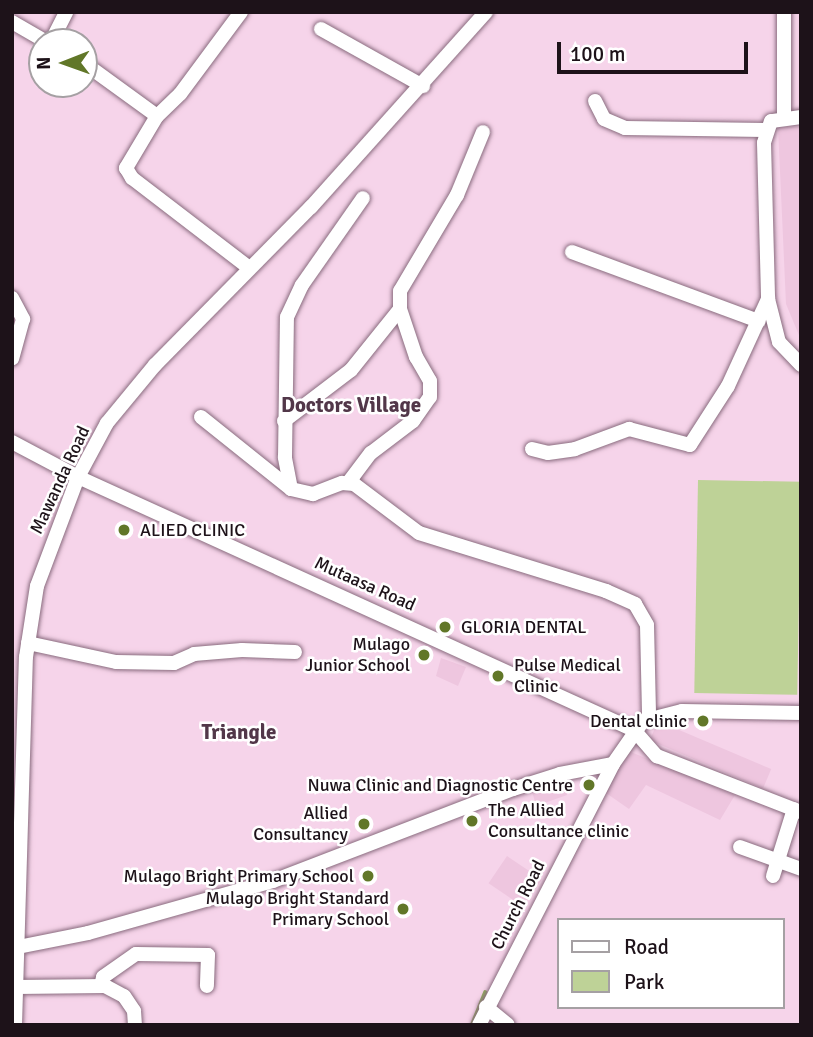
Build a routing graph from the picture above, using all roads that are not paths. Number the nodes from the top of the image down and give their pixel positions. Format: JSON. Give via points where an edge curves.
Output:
{"nodes":[{"id":1,"x":66,"y":12,"type":"edge"},
{"id":2,"x":241,"y":12,"type":"edge"},
{"id":3,"x":486,"y":12,"type":"edge"},
{"id":4,"x":784,"y":12,"type":"edge"},
{"id":5,"x":12,"y":22,"type":"edge"},
{"id":6,"x":58,"y":28,"type":"edge"},
{"id":7,"x":321,"y":29,"type":"dead end"},
{"id":8,"x":28,"y":31,"type":"edge"},
{"id":9,"x":98,"y":73,"type":"edge"},
{"id":10,"x":422,"y":86,"type":"junction"},
{"id":11,"x":595,"y":101,"type":"dead end"},
{"id":12,"x":156,"y":116,"type":"junction"},
{"id":13,"x":784,"y":117,"type":"junction"},
{"id":14,"x":801,"y":117,"type":"edge"},
{"id":15,"x":765,"y":130,"type":"junction"},
{"id":16,"x":483,"y":132,"type":"dead end"},
{"id":17,"x":363,"y":198,"type":"dead end"},
{"id":18,"x":572,"y":252,"type":"dead end"},
{"id":19,"x":248,"y":267,"type":"junction"},
{"id":20,"x":12,"y":298,"type":"edge"},
{"id":21,"x":768,"y":299,"type":"junction"},
{"id":22,"x":399,"y":303,"type":"junction"},
{"id":23,"x":759,"y":321,"type":"junction"},
{"id":24,"x":12,"y":359,"type":"edge"},
{"id":25,"x":801,"y":365,"type":"edge"},
{"id":26,"x":201,"y":417,"type":"dead end"},
{"id":27,"x":284,"y":421,"type":"junction"},
{"id":28,"x":12,"y":442,"type":"edge"},
{"id":29,"x":532,"y":449,"type":"dead end"},
{"id":30,"x":78,"y":477,"type":"junction"},
{"id":31,"x":348,"y":483,"type":"junction"},
{"id":32,"x":291,"y":489,"type":"junction"},
{"id":33,"x":28,"y":643,"type":"junction"},
{"id":34,"x":295,"y":652,"type":"dead end"},
{"id":35,"x":801,"y":713,"type":"edge"},
{"id":36,"x":649,"y":716,"type":"junction"},
{"id":37,"x":634,"y":730,"type":"junction"},
{"id":38,"x":17,"y":754,"type":"edge"},
{"id":39,"x":613,"y":764,"type":"junction"},
{"id":40,"x":797,"y":810,"type":"edge"},
{"id":41,"x":740,"y":847,"type":"dead end"},
{"id":42,"x":778,"y":860,"type":"junction"},
{"id":43,"x":801,"y":869,"type":"edge"},
{"id":44,"x":773,"y":876,"type":"dead end"},
{"id":45,"x":15,"y":912,"type":"edge"},
{"id":46,"x":18,"y":947,"type":"junction"},
{"id":47,"x":102,"y":986,"type":"junction"},
{"id":48,"x":208,"y":986,"type":"dead end"},
{"id":49,"x":15,"y":996,"type":"edge"},
{"id":50,"x":486,"y":1007,"type":"junction"},
{"id":51,"x":15,"y":1025,"type":"edge"},
{"id":52,"x":135,"y":1025,"type":"edge"},
{"id":53,"x":479,"y":1025,"type":"edge"},
{"id":54,"x":508,"y":1025,"type":"edge"}],
"edges":[{"from":1,"to":6,"type":"street"},
{"from":2,"to":12,"type":"street","via":[[180,94]]},
{"from":3,"to":10,"type":"street","name":"Mawanda Road"},
{"from":4,"to":13,"type":"street"},
{"from":5,"to":8,"type":"street"},
{"from":7,"to":10,"type":"street"},
{"from":9,"to":12,"type":"street"},
{"from":10,"to":19,"type":"street","name":"Mawanda Road","via":[[311,207]]},
{"from":11,"to":15,"type":"street","via":[[604,119],[625,128]]},
{"from":12,"to":19,"type":"street","via":[[127,162],[128,174]]},
{"from":13,"to":14,"type":"street"},
{"from":13,"to":15,"type":"street","via":[[771,121]]},
{"from":15,"to":21,"type":"street"},
{"from":16,"to":22,"type":"street","via":[[457,195]]},
{"from":17,"to":27,"type":"street","via":[[302,285],[287,317]]},
{"from":18,"to":23,"type":"street"},
{"from":19,"to":30,"type":"street","name":"Mawanda Road","via":[[125,400]]},
{"from":20,"to":24,"type":"street","via":[[23,319]]},
{"from":21,"to":23,"type":"street"},
{"from":21,"to":25,"type":"street","via":[[779,342]]},
{"from":22,"to":27,"type":"street","via":[[351,370]]},
{"from":22,"to":31,"type":"street","via":[[416,357],[430,381],[430,397],[413,421],[371,453]]},
{"from":23,"to":29,"type":"street","via":[[728,386],[690,445],[629,429],[575,449],[548,453]]},
{"from":26,"to":32,"type":"street"},
{"from":27,"to":32,"type":"street"},
{"from":28,"to":30,"type":"street","name":"Mutaasa Road"},
{"from":30,"to":33,"type":"street","name":"Mawanda Road","via":[[37,586]]},
{"from":30,"to":37,"type":"street","name":"Mutaasa Road"},
{"from":31,"to":32,"type":"street","via":[[313,494]]},
{"from":31,"to":36,"type":"street","via":[[419,533],[635,604],[647,625]]},
{"from":33,"to":34,"type":"street","via":[[116,662],[174,663],[194,654],[242,650]]},
{"from":33,"to":38,"type":"street","name":"Mawanda Road"},
{"from":35,"to":36,"type":"street","via":[[682,711]]},
{"from":36,"to":37,"type":"street","name":"Church Road"},
{"from":37,"to":39,"type":"street","name":"Church Road"},
{"from":37,"to":40,"type":"street","via":[[657,756]]},
{"from":38,"to":45,"type":"street","name":"Mawanda Road"},
{"from":39,"to":46,"type":"street","via":[[513,789],[273,881],[88,933]]},
{"from":39,"to":50,"type":"street","name":"Church Road"},
{"from":40,"to":42,"type":"street"},
{"from":41,"to":42,"type":"street"},
{"from":42,"to":43,"type":"street"},
{"from":42,"to":44,"type":"street"},
{"from":45,"to":46,"type":"street","name":"Mawanda Road"},
{"from":46,"to":49,"type":"street","name":"Mawanda Road"},
{"from":47,"to":48,"type":"street","via":[[103,977],[136,954],[208,955]]},
{"from":47,"to":49,"type":"street"},
{"from":47,"to":52,"type":"street","via":[[124,996],[134,1011]]},
{"from":49,"to":51,"type":"street","name":"Mawanda Road"},
{"from":50,"to":53,"type":"street","name":"Church Road"},
{"from":50,"to":54,"type":"street"}]}
